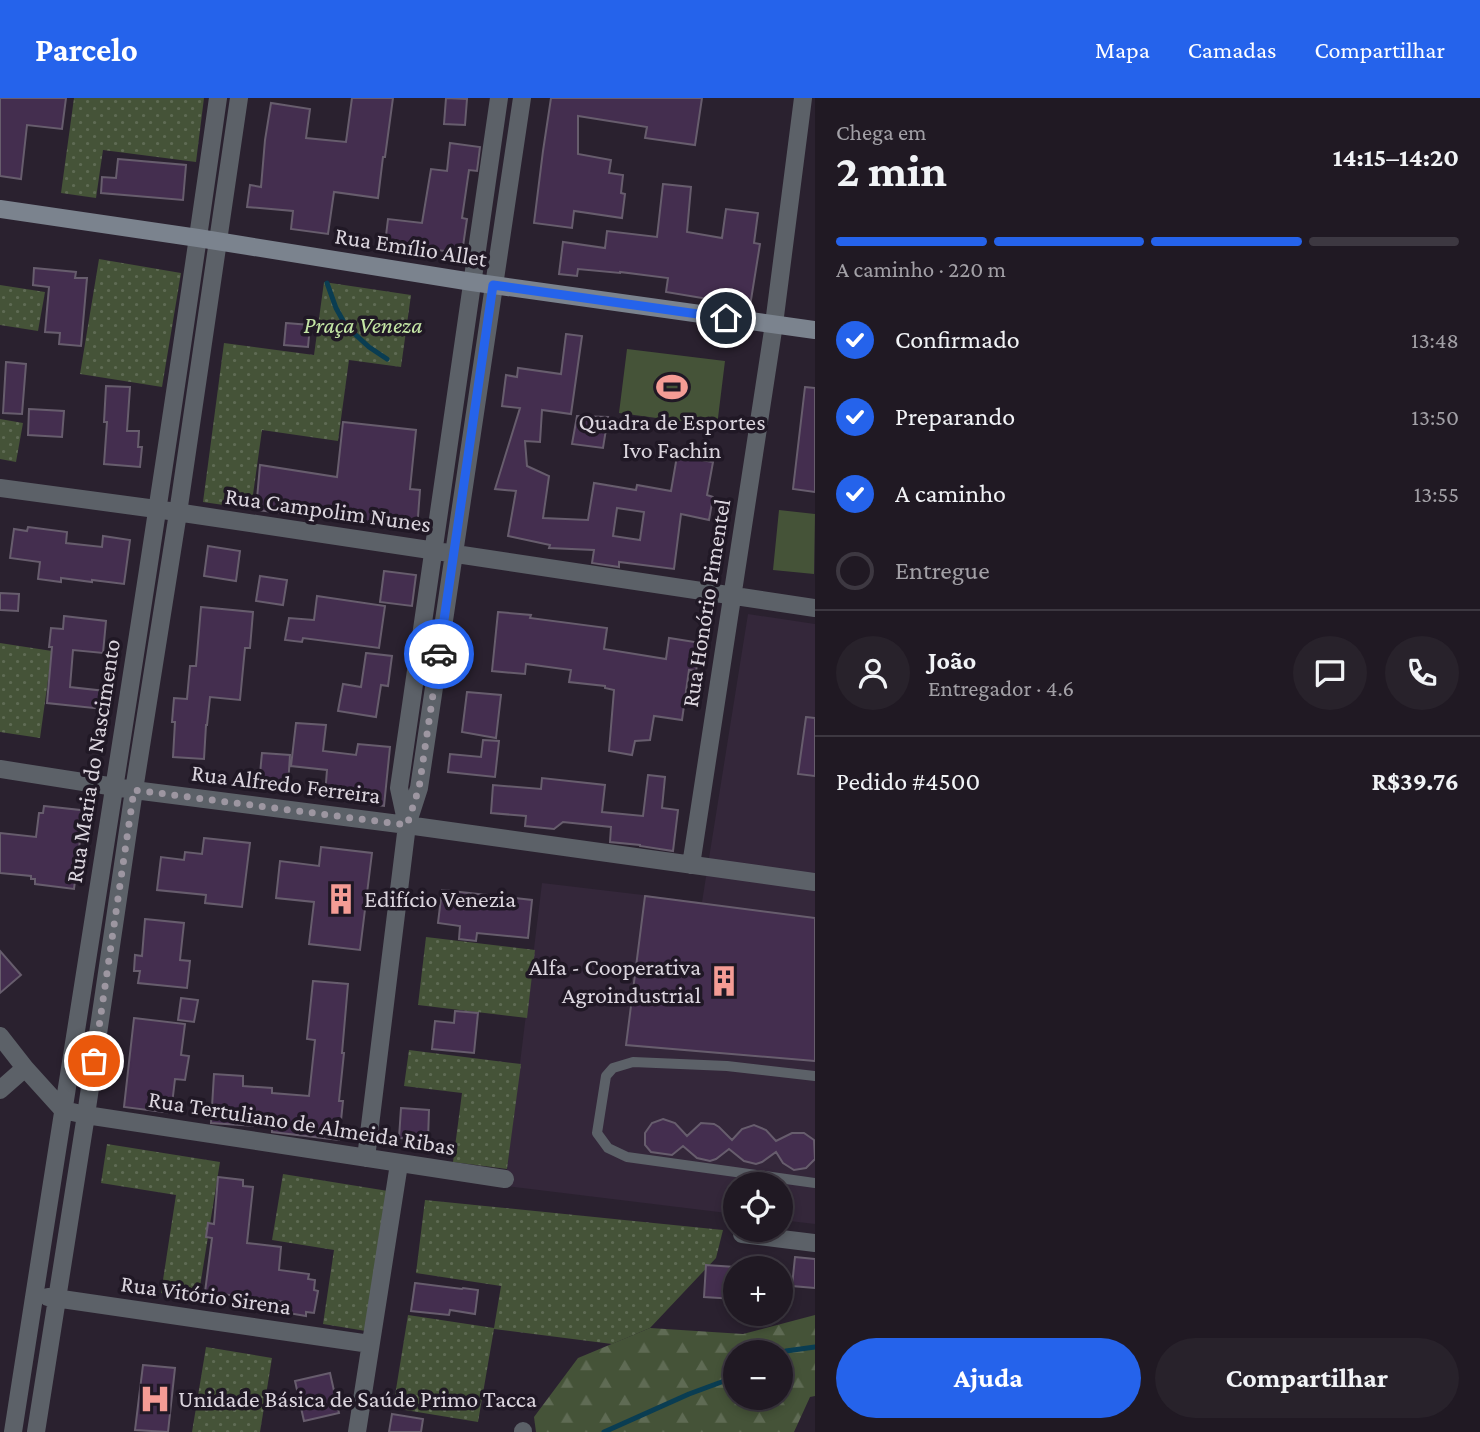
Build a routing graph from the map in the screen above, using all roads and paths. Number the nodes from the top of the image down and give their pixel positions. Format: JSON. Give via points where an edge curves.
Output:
{"nodes":[{"id":1,"x":218,"y":98,"type":"edge"},
{"id":2,"x":239,"y":98,"type":"edge"},
{"id":3,"x":803,"y":98,"type":"edge"},
{"id":4,"x":498,"y":105,"type":"edge"},
{"id":5,"x":521,"y":106,"type":"edge"},
{"id":6,"x":211,"y":144,"type":"junction"},
{"id":7,"x":232,"y":147,"type":"junction"},
{"id":8,"x":489,"y":168,"type":"junction"},
{"id":9,"x":511,"y":172,"type":"junction"},
{"id":10,"x":0,"y":209,"type":"edge"},
{"id":11,"x":198,"y":239,"type":"junction"},
{"id":12,"x":219,"y":242,"type":"junction"},
{"id":13,"x":472,"y":282,"type":"junction"},
{"id":14,"x":493,"y":285,"type":"junction"},
{"id":15,"x":774,"y":324,"type":"junction"},
{"id":16,"x":815,"y":330,"type":"edge"},
{"id":17,"x":184,"y":331,"type":"junction"},
{"id":18,"x":205,"y":335,"type":"junction"},
{"id":19,"x":457,"y":387,"type":"junction"},
{"id":20,"x":478,"y":389,"type":"junction"},
{"id":21,"x":173,"y":403,"type":"junction"},
{"id":22,"x":194,"y":408,"type":"junction"},
{"id":23,"x":448,"y":447,"type":"junction"},
{"id":24,"x":469,"y":450,"type":"junction"},
{"id":25,"x":0,"y":488,"type":"edge"},
{"id":26,"x":156,"y":509,"type":"junction"},
{"id":27,"x":178,"y":513,"type":"junction"},
{"id":28,"x":433,"y":551,"type":"junction"},
{"id":29,"x":454,"y":554,"type":"junction"},
{"id":30,"x":732,"y":596,"type":"junction"},
{"id":31,"x":142,"y":606,"type":"junction"},
{"id":32,"x":815,"y":608,"type":"edge"},
{"id":33,"x":163,"y":609,"type":"junction"},
{"id":34,"x":420,"y":644,"type":"junction"},
{"id":35,"x":440,"y":648,"type":"junction"},
{"id":36,"x":130,"y":679,"type":"junction"},
{"id":37,"x":152,"y":682,"type":"junction"},
{"id":38,"x":408,"y":726,"type":"junction"},
{"id":39,"x":428,"y":729,"type":"junction"},
{"id":40,"x":0,"y":769,"type":"edge"},
{"id":41,"x":114,"y":786,"type":"junction"},
{"id":42,"x":134,"y":790,"type":"junction"},
{"id":43,"x":407,"y":825,"type":"junction"},
{"id":44,"x":691,"y":865,"type":"junction"},
{"id":45,"x":815,"y":881,"type":"edge"},
{"id":46,"x":97,"y":892,"type":"junction"},
{"id":47,"x":119,"y":894,"type":"junction"},
{"id":48,"x":84,"y":975,"type":"junction"},
{"id":49,"x":106,"y":980,"type":"junction"},
{"id":50,"x":0,"y":1036,"type":"edge"},
{"id":51,"x":25,"y":1068,"type":"junction"},
{"id":52,"x":815,"y":1076,"type":"edge"},
{"id":53,"x":0,"y":1090,"type":"edge"},
{"id":54,"x":63,"y":1110,"type":"junction"},
{"id":55,"x":86,"y":1115,"type":"junction"},
{"id":56,"x":366,"y":1158,"type":"junction"},
{"id":57,"x":400,"y":1164,"type":"junction"},
{"id":58,"x":505,"y":1179,"type":"dead end"},
{"id":59,"x":815,"y":1183,"type":"edge"},
{"id":60,"x":46,"y":1223,"type":"junction"},
{"id":61,"x":69,"y":1225,"type":"junction"},
{"id":62,"x":793,"y":1240,"type":"edge"},
{"id":63,"x":815,"y":1243,"type":"edge"},
{"id":64,"x":34,"y":1294,"type":"junction"},
{"id":65,"x":58,"y":1298,"type":"junction"},
{"id":66,"x":370,"y":1344,"type":"junction"},
{"id":67,"x":16,"y":1410,"type":"junction"},
{"id":68,"x":39,"y":1413,"type":"junction"},
{"id":69,"x":13,"y":1432,"type":"edge"},
{"id":70,"x":36,"y":1432,"type":"edge"},
{"id":71,"x":357,"y":1432,"type":"edge"}],
"edges":[{"from":1,"to":6,"type":"street","name":"Rua Maria do Nascimento"},
{"from":2,"to":7,"type":"street","name":"Rua Maria do Nascimento"},
{"from":3,"to":15,"type":"street","name":"Rua Honório Pimentel"},
{"from":4,"to":5,"type":"street"},
{"from":4,"to":8,"type":"street"},
{"from":5,"to":9,"type":"street"},
{"from":6,"to":7,"type":"street"},
{"from":6,"to":11,"type":"street","name":"Rua Maria do Nascimento"},
{"from":7,"to":12,"type":"street","name":"Rua Maria do Nascimento"},
{"from":8,"to":9,"type":"street"},
{"from":8,"to":13,"type":"street"},
{"from":9,"to":14,"type":"street"},
{"from":10,"to":11,"type":"street","name":"Rua Emílio Allet"},
{"from":11,"to":12,"type":"street","name":"Rua Emílio Allet"},
{"from":11,"to":17,"type":"street","name":"Rua Maria do Nascimento"},
{"from":12,"to":13,"type":"street","name":"Rua Emílio Allet"},
{"from":12,"to":18,"type":"street","name":"Rua Maria do Nascimento"},
{"from":13,"to":14,"type":"street","name":"Rua Emílio Allet"},
{"from":13,"to":19,"type":"street"},
{"from":14,"to":15,"type":"street","name":"Rua Emílio Allet"},
{"from":14,"to":20,"type":"street"},
{"from":15,"to":16,"type":"street","name":"Rua Emílio Allet"},
{"from":15,"to":30,"type":"street","name":"Rua Honório Pimentel"},
{"from":17,"to":18,"type":"street"},
{"from":17,"to":21,"type":"street","name":"Rua Maria do Nascimento"},
{"from":18,"to":22,"type":"street","name":"Rua Maria do Nascimento"},
{"from":19,"to":20,"type":"street"},
{"from":19,"to":23,"type":"street"},
{"from":20,"to":24,"type":"street"},
{"from":21,"to":22,"type":"street"},
{"from":21,"to":26,"type":"street","name":"Rua Maria do Nascimento"},
{"from":22,"to":27,"type":"street","name":"Rua Maria do Nascimento"},
{"from":23,"to":24,"type":"street"},
{"from":23,"to":28,"type":"street"},
{"from":24,"to":29,"type":"street"},
{"from":25,"to":26,"type":"street","name":"Rua Campolim Nunes"},
{"from":26,"to":27,"type":"street","name":"Rua Campolim Nunes"},
{"from":26,"to":31,"type":"street","name":"Rua Maria do Nascimento"},
{"from":27,"to":28,"type":"street","name":"Rua Campolim Nunes"},
{"from":27,"to":33,"type":"street","name":"Rua Maria do Nascimento"},
{"from":28,"to":29,"type":"street","name":"Rua Campolim Nunes"},
{"from":28,"to":34,"type":"street"},
{"from":29,"to":30,"type":"street","name":"Rua Campolim Nunes"},
{"from":29,"to":35,"type":"street"},
{"from":30,"to":32,"type":"street","name":"Rua Campolim Nunes"},
{"from":30,"to":44,"type":"street","name":"Rua Honório Pimentel"},
{"from":31,"to":33,"type":"street"},
{"from":31,"to":36,"type":"street","name":"Rua Maria do Nascimento"},
{"from":33,"to":37,"type":"street","name":"Rua Maria do Nascimento"},
{"from":34,"to":35,"type":"street"},
{"from":34,"to":38,"type":"street"},
{"from":35,"to":39,"type":"street"},
{"from":36,"to":37,"type":"street"},
{"from":36,"to":41,"type":"street","name":"Rua Maria do Nascimento"},
{"from":37,"to":42,"type":"street","name":"Rua Maria do Nascimento"},
{"from":38,"to":39,"type":"street"},
{"from":38,"to":43,"type":"street","via":[[399,788]]},
{"from":39,"to":43,"type":"street","via":[[419,788]]},
{"from":40,"to":41,"type":"street","name":"Rua Alfredo Ferreira"},
{"from":41,"to":42,"type":"street","name":"Rua Alfredo Ferreira"},
{"from":41,"to":46,"type":"street","name":"Rua Maria do Nascimento"},
{"from":42,"to":43,"type":"street","name":"Rua Alfredo Ferreira"},
{"from":42,"to":47,"type":"street","name":"Rua Maria do Nascimento"},
{"from":43,"to":44,"type":"street","name":"Rua Alfredo Ferreira"},
{"from":43,"to":56,"type":"street"},
{"from":44,"to":45,"type":"street","name":"Rua Alfredo Ferreira"},
{"from":46,"to":47,"type":"lane"},
{"from":46,"to":48,"type":"street","name":"Rua Maria do Nascimento"},
{"from":47,"to":49,"type":"street","name":"Rua Maria do Nascimento"},
{"from":48,"to":49,"type":"lane"},
{"from":48,"to":54,"type":"street","name":"Rua Maria do Nascimento"},
{"from":49,"to":55,"type":"street","name":"Rua Maria do Nascimento"},
{"from":50,"to":51,"type":"street"},
{"from":51,"to":53,"type":"street"},
{"from":51,"to":54,"type":"street"},
{"from":52,"to":59,"type":"lane","via":[[633,1062],[613,1068],[606,1076],[597,1133],[608,1148],[627,1157]]},
{"from":54,"to":55,"type":"street","name":"Rua Tertuliano de Almeida Ribas"},
{"from":54,"to":60,"type":"street","name":"Rua Maria do Nascimento"},
{"from":55,"to":56,"type":"street","name":"Rua Tertuliano de Almeida Ribas"},
{"from":55,"to":61,"type":"street","name":"Rua Maria do Nascimento"},
{"from":56,"to":57,"type":"street","name":"Rua Tertuliano de Almeida Ribas"},
{"from":57,"to":58,"type":"street","name":"Rua Tertuliano de Almeida Ribas"},
{"from":57,"to":66,"type":"street"},
{"from":60,"to":61,"type":"lane"},
{"from":60,"to":64,"type":"street","name":"Rua Maria do Nascimento"},
{"from":61,"to":65,"type":"street","name":"Rua Maria do Nascimento"},
{"from":62,"to":63,"type":"street"},
{"from":64,"to":65,"type":"street","name":"Rua Vitório Sirena"},
{"from":64,"to":67,"type":"street","name":"Rua Maria do Nascimento"},
{"from":65,"to":66,"type":"street","name":"Rua Vitório Sirena"},
{"from":65,"to":68,"type":"street","name":"Rua Maria do Nascimento"},
{"from":66,"to":71,"type":"street"},
{"from":67,"to":68,"type":"lane"},
{"from":67,"to":69,"type":"street","name":"Rua Maria do Nascimento"},
{"from":68,"to":70,"type":"street","name":"Rua Maria do Nascimento"}]}
